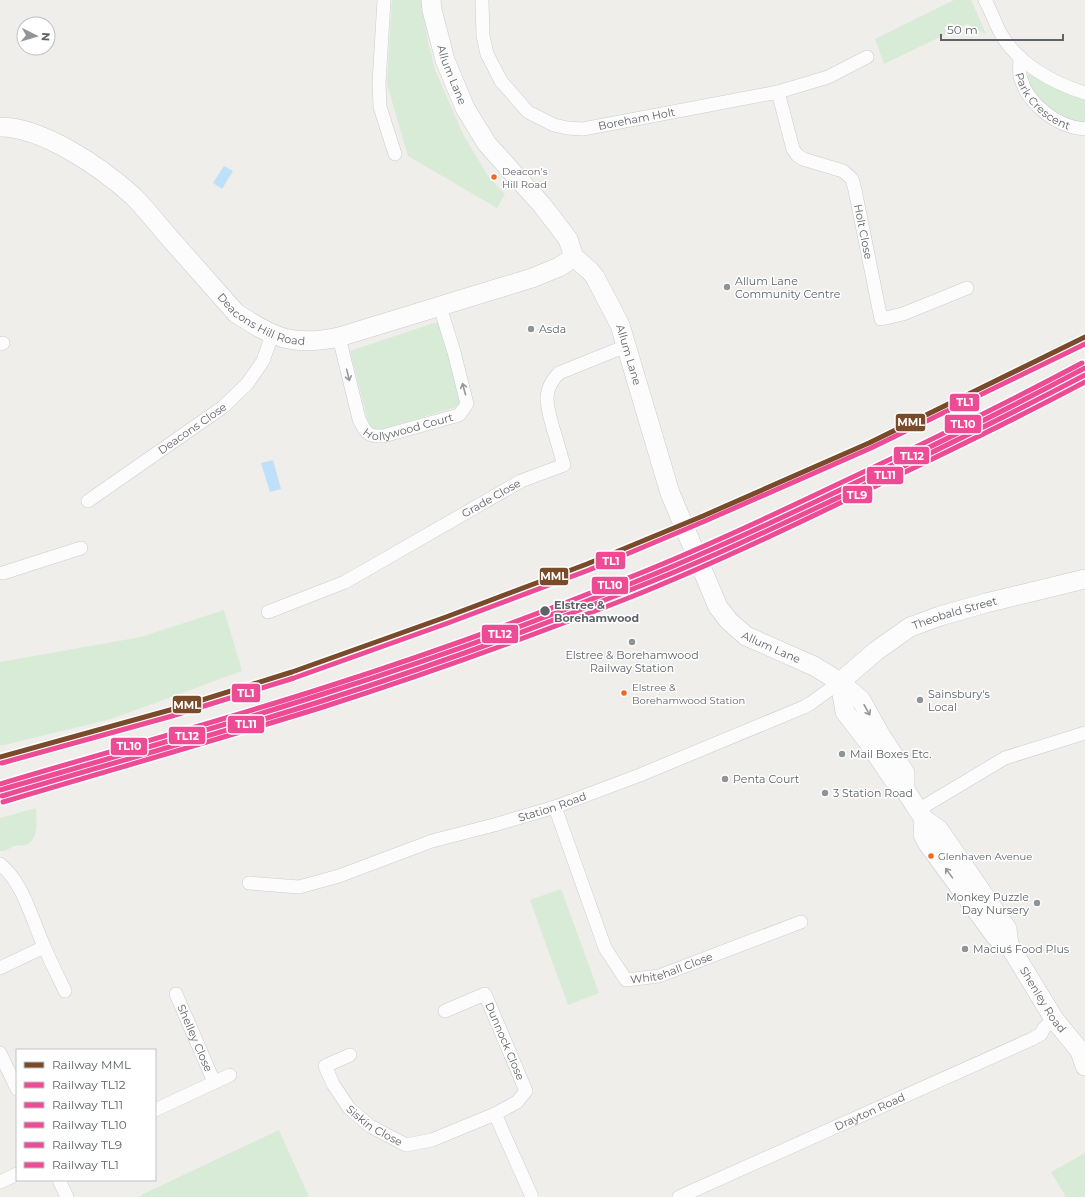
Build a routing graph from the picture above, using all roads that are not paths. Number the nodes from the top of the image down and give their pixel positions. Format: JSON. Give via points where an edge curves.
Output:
{"nodes":[{"id":1,"x":384,"y":0,"type":"edge"},
{"id":2,"x":431,"y":0,"type":"edge"},
{"id":3,"x":482,"y":0,"type":"edge"},
{"id":4,"x":985,"y":0,"type":"edge"},
{"id":5,"x":866,"y":57,"type":"dead end"},
{"id":6,"x":1020,"y":57,"type":"junction"},
{"id":7,"x":778,"y":92,"type":"junction"},
{"id":8,"x":1085,"y":93,"type":"edge"},
{"id":9,"x":0,"y":127,"type":"edge"},
{"id":10,"x":1085,"y":129,"type":"edge"},
{"id":11,"x":395,"y":154,"type":"dead end"},
{"id":12,"x":574,"y":258,"type":"junction"},
{"id":13,"x":967,"y":288,"type":"dead end"},
{"id":14,"x":440,"y":307,"type":"junction"},
{"id":15,"x":272,"y":334,"type":"junction"},
{"id":16,"x":339,"y":337,"type":"junction"},
{"id":17,"x":626,"y":346,"type":"junction"},
{"id":18,"x":88,"y":501,"type":"dead end"},
{"id":19,"x":81,"y":548,"type":"dead end"},
{"id":20,"x":1,"y":571,"type":"edge"},
{"id":21,"x":1085,"y":579,"type":"edge"},
{"id":22,"x":268,"y":612,"type":"dead end"},
{"id":23,"x":840,"y":682,"type":"junction"},
{"id":24,"x":1085,"y":733,"type":"edge"},
{"id":25,"x":555,"y":807,"type":"junction"},
{"id":26,"x":921,"y":814,"type":"junction"},
{"id":27,"x":0,"y":864,"type":"edge"},
{"id":28,"x":249,"y":883,"type":"dead end"},
{"id":29,"x":801,"y":922,"type":"dead end"},
{"id":30,"x":44,"y":947,"type":"junction"},
{"id":31,"x":0,"y":968,"type":"edge"},
{"id":32,"x":65,"y":991,"type":"dead end"},
{"id":33,"x":176,"y":994,"type":"dead end"},
{"id":34,"x":445,"y":1011,"type":"dead end"},
{"id":35,"x":1054,"y":1019,"type":"junction"},
{"id":36,"x":0,"y":1053,"type":"edge"},
{"id":37,"x":350,"y":1055,"type":"dead end"},
{"id":38,"x":1083,"y":1057,"type":"edge"},
{"id":39,"x":230,"y":1076,"type":"dead end"},
{"id":40,"x":214,"y":1082,"type":"junction"},
{"id":41,"x":16,"y":1087,"type":"edge"},
{"id":42,"x":156,"y":1110,"type":"edge"},
{"id":43,"x":495,"y":1114,"type":"junction"},
{"id":44,"x":16,"y":1174,"type":"edge"},
{"id":45,"x":59,"y":1181,"type":"edge"},
{"id":46,"x":0,"y":1182,"type":"edge"},
{"id":47,"x":67,"y":1197,"type":"edge"},
{"id":48,"x":532,"y":1197,"type":"edge"},
{"id":49,"x":680,"y":1197,"type":"edge"}],
"edges":[{"from":1,"to":11,"type":"street","via":[[380,106]]},
{"from":2,"to":12,"type":"main road","name":"Allum Lane","via":[[445,60],[465,108],[488,144],[542,205],[568,239]]},
{"from":3,"to":7,"type":"street","name":"Boreham Holt","via":[[483,36],[487,54],[501,81],[528,112],[554,126],[583,129]]},
{"from":4,"to":6,"type":"street","name":"Park Crescent","via":[[1002,34]]},
{"from":5,"to":7,"type":"street","name":"Boreham Holt","via":[[828,77]]},
{"from":6,"to":8,"type":"street","name":"Park Crescent","via":[[1055,81]]},
{"from":6,"to":10,"type":"street","name":"Park Crescent","via":[[1020,76],[1036,105],[1070,127]]},
{"from":7,"to":13,"type":"street","name":"Holt Close","via":[[793,149],[797,155],[802,159],[843,171],[852,179],[881,319],[903,314]]},
{"from":9,"to":15,"type":"main road","name":"Deacons Hill Road","via":[[34,134],[52,141],[103,172],[133,197],[236,313],[256,327]]},
{"from":12,"to":14,"type":"main road","name":"Deacons Hill Road","via":[[533,278]]},
{"from":12,"to":17,"type":"main road","name":"Allum Lane","via":[[594,277],[620,325]]},
{"from":14,"to":16,"type":"main road","name":"Deacons Hill Road"},
{"from":16,"to":14,"type":"street","name":"Hollywood Court","one_way":true,"via":[[364,430],[374,436],[383,436],[459,415],[467,404]]},
{"from":15,"to":16,"type":"main road","name":"Deacons Hill Road","via":[[303,342],[319,342]]},
{"from":15,"to":18,"type":"street","name":"Deacons Close","via":[[263,361],[247,384],[223,407]]},
{"from":17,"to":22,"type":"street","name":"Grade Close","via":[[559,373],[551,381],[547,392],[547,406],[564,465],[521,482],[346,582]]},
{"from":17,"to":23,"type":"main road","name":"Allum Lane","via":[[670,493],[718,607],[746,636],[814,666]]},
{"from":19,"to":20,"type":"street"},
{"from":21,"to":23,"type":"main road","name":"Theobald Street","via":[[986,603],[910,627],[876,651]]},
{"from":23,"to":25,"type":"street","name":"Station Road","via":[[811,704],[640,775]]},
{"from":23,"to":26,"type":"main road","name":"Shenley Road","via":[[861,700],[905,773],[905,790]]},
{"from":24,"to":26,"type":"street","via":[[1005,758]]},
{"from":25,"to":28,"type":"street","name":"Station Road","via":[[494,826],[432,841],[339,876],[299,887]]},
{"from":25,"to":29,"type":"street","name":"Whitehall Close","via":[[605,948],[626,980],[659,976]]},
{"from":26,"to":35,"type":"main road","name":"Shenley Road","via":[[939,830],[1004,924],[1009,945]]},
{"from":27,"to":30,"type":"street","via":[[20,890]]},
{"from":30,"to":31,"type":"street"},
{"from":30,"to":32,"type":"street"},
{"from":33,"to":40,"type":"street","name":"Shelley Close"},
{"from":34,"to":43,"type":"street","name":"Dunnock Close","via":[[485,994],[526,1091],[517,1102]]},
{"from":35,"to":38,"type":"main road","name":"Shenley Road"},
{"from":35,"to":49,"type":"street","name":"Drayton Road","via":[[1041,1034],[1032,1039]]},
{"from":36,"to":41,"type":"street"},
{"from":37,"to":43,"type":"street","name":"Siskin Close","via":[[325,1066],[333,1084],[349,1108],[370,1126],[406,1145],[432,1140]]},
{"from":39,"to":40,"type":"street","name":"Shelley Close"},
{"from":40,"to":42,"type":"street","name":"Shelley Close"},
{"from":43,"to":48,"type":"street"},
{"from":44,"to":46,"type":"street"},
{"from":45,"to":47,"type":"street"}]}
